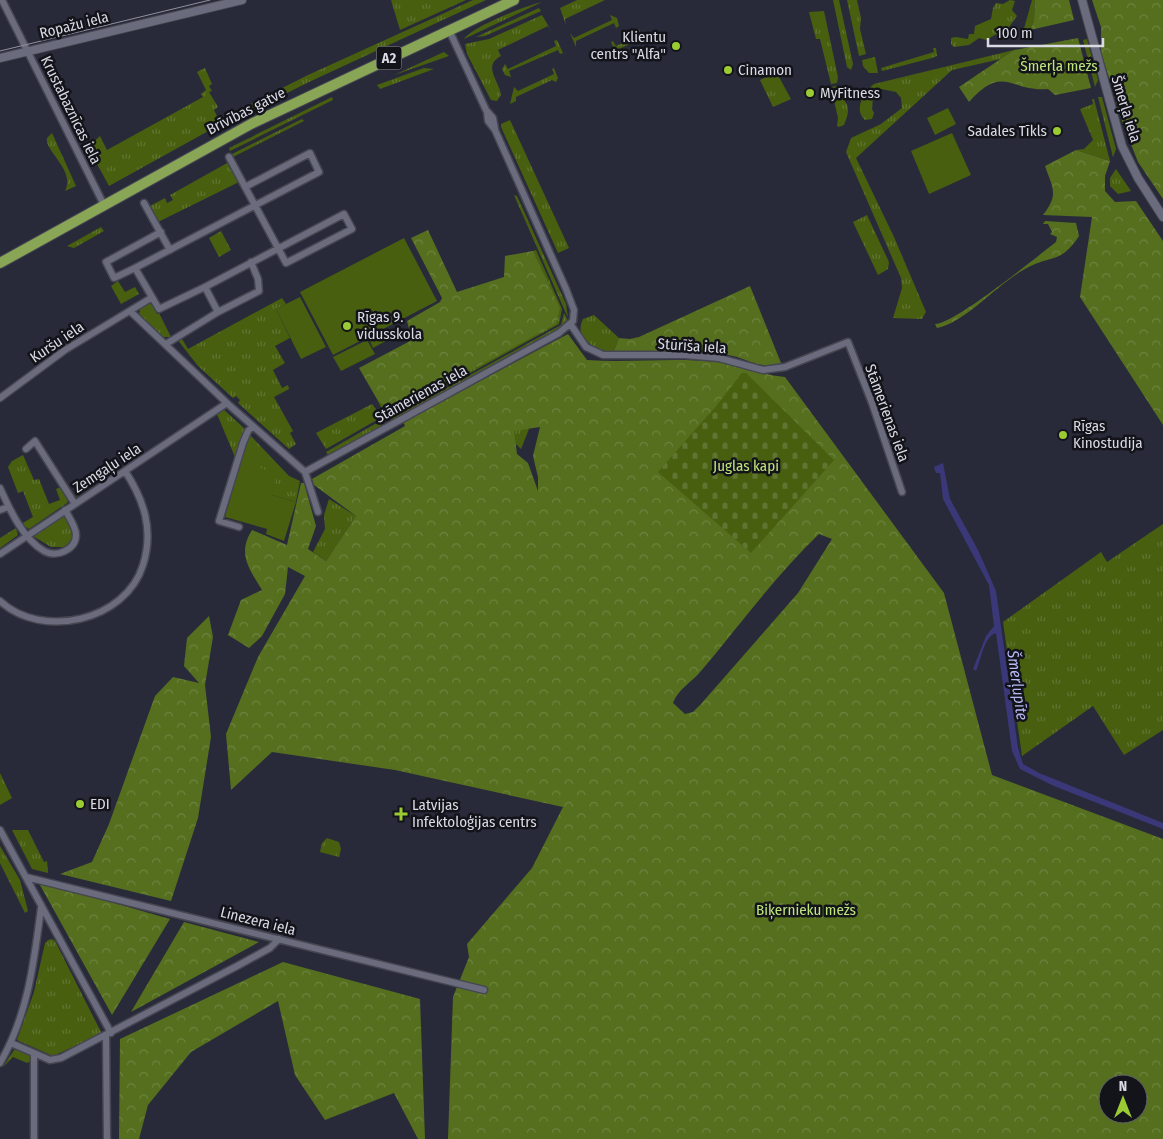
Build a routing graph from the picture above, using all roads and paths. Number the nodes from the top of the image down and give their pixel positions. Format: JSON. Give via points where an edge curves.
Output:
{"nodes":[{"id":1,"x":2,"y":0,"type":"edge"},
{"id":2,"x":242,"y":0,"type":"edge"},
{"id":3,"x":514,"y":0,"type":"edge"},
{"id":4,"x":1082,"y":0,"type":"edge"},
{"id":5,"x":449,"y":30,"type":"junction"},
{"id":6,"x":28,"y":51,"type":"junction"},
{"id":7,"x":0,"y":58,"type":"edge"},
{"id":8,"x":229,"y":157,"type":"dead end"},
{"id":9,"x":245,"y":187,"type":"junction"},
{"id":10,"x":144,"y":203,"type":"dead end"},
{"id":11,"x":104,"y":205,"type":"junction"},
{"id":12,"x":254,"y":205,"type":"junction"},
{"id":13,"x":1163,"y":217,"type":"edge"},
{"id":14,"x":161,"y":232,"type":"junction"},
{"id":15,"x":278,"y":248,"type":"junction"},
{"id":16,"x":170,"y":250,"type":"junction"},
{"id":17,"x":251,"y":262,"type":"junction"},
{"id":18,"x":0,"y":263,"type":"edge"},
{"id":19,"x":135,"y":268,"type":"junction"},
{"id":20,"x":204,"y":287,"type":"junction"},
{"id":21,"x":151,"y":298,"type":"junction"},
{"id":22,"x":130,"y":311,"type":"junction"},
{"id":23,"x":218,"y":312,"type":"junction"},
{"id":24,"x":571,"y":325,"type":"junction"},
{"id":25,"x":848,"y":342,"type":"joint"},
{"id":26,"x":166,"y":344,"type":"junction"},
{"id":27,"x":0,"y":398,"type":"edge"},
{"id":28,"x":227,"y":403,"type":"junction"},
{"id":29,"x":253,"y":426,"type":"junction"},
{"id":30,"x":26,"y":449,"type":"dead end"},
{"id":31,"x":125,"y":471,"type":"junction"},
{"id":32,"x":305,"y":472,"type":"junction"},
{"id":33,"x":0,"y":488,"type":"edge"},
{"id":34,"x":902,"y":492,"type":"dead end"},
{"id":35,"x":75,"y":504,"type":"junction"},
{"id":36,"x":8,"y":507,"type":"junction"},
{"id":37,"x":0,"y":510,"type":"edge"},
{"id":38,"x":65,"y":510,"type":"junction"},
{"id":39,"x":318,"y":512,"type":"dead end"},
{"id":40,"x":239,"y":527,"type":"dead end"},
{"id":41,"x":28,"y":536,"type":"junction"},
{"id":42,"x":0,"y":554,"type":"edge"},
{"id":43,"x":0,"y":601,"type":"edge"},
{"id":44,"x":0,"y":830,"type":"edge"},
{"id":45,"x":26,"y":876,"type":"junction"},
{"id":46,"x":41,"y":908,"type":"junction"},
{"id":47,"x":279,"y":939,"type":"junction"},
{"id":48,"x":484,"y":990,"type":"dead end"},
{"id":49,"x":109,"y":1035,"type":"junction"},
{"id":50,"x":12,"y":1043,"type":"junction"},
{"id":51,"x":34,"y":1053,"type":"junction"},
{"id":52,"x":0,"y":1063,"type":"edge"},
{"id":53,"x":34,"y":1139,"type":"edge"},
{"id":54,"x":107,"y":1139,"type":"edge"}],
"edges":[{"from":1,"to":6,"type":"street","name":"Krustabaznīcas iela"},
{"from":2,"to":6,"type":"street","name":"Ropažu iela"},
{"from":3,"to":5,"type":"highway","name":"Brīvības gatve","number":"A2"},
{"from":4,"to":13,"type":"street","name":"Šmerļa iela","via":[[1122,146]]},
{"from":5,"to":11,"type":"highway","name":"Brīvības gatve","number":"A2","via":[[251,124]]},
{"from":5,"to":24,"type":"street","via":[[487,112],[493,118],[495,130],[566,289],[574,310]]},
{"from":6,"to":7,"type":"street","name":"Ropažu iela"},
{"from":6,"to":11,"type":"street","name":"Krustabaznīcas iela"},
{"from":8,"to":9,"type":"street"},
{"from":9,"to":12,"type":"street"},
{"from":9,"to":12,"type":"street","via":[[310,153],[319,172]]},
{"from":10,"to":14,"type":"street"},
{"from":11,"to":18,"type":"highway","name":"Brīvības gatve","number":"A2"},
{"from":12,"to":15,"type":"street"},
{"from":12,"to":16,"type":"street"},
{"from":14,"to":16,"type":"street"},
{"from":14,"to":19,"type":"street","via":[[106,262],[114,278]]},
{"from":15,"to":15,"type":"street","via":[[344,214],[352,230],[286,263]]},
{"from":15,"to":17,"type":"street"},
{"from":16,"to":19,"type":"street"},
{"from":17,"to":20,"type":"street"},
{"from":17,"to":23,"type":"street","via":[[259,291]]},
{"from":19,"to":21,"type":"street"},
{"from":20,"to":21,"type":"street","via":[[159,309]]},
{"from":20,"to":23,"type":"street"},
{"from":21,"to":22,"type":"street","name":"Kuršu iela"},
{"from":22,"to":26,"type":"street"},
{"from":22,"to":27,"type":"street","name":"Kuršu iela","via":[[65,350]]},
{"from":23,"to":26,"type":"street"},
{"from":24,"to":25,"type":"street","name":"Stūrīša iela","via":[[586,347],[603,356],[720,358],[763,370],[785,367]]},
{"from":24,"to":32,"type":"street","name":"Stāmerienas iela"},
{"from":25,"to":34,"type":"street","name":"Stāmerienas iela"},
{"from":26,"to":28,"type":"street"},
{"from":28,"to":29,"type":"street"},
{"from":28,"to":31,"type":"street","name":"Zemgaļu iela"},
{"from":29,"to":32,"type":"street"},
{"from":29,"to":40,"type":"street","via":[[243,443],[219,521]]},
{"from":30,"to":35,"type":"street","via":[[35,441]]},
{"from":31,"to":35,"type":"street","name":"Zemgaļu iela"},
{"from":31,"to":43,"type":"street","via":[[140,494],[148,528],[143,567],[126,591],[103,610],[87,618],[56,623],[19,614]]},
{"from":32,"to":39,"type":"street"},
{"from":33,"to":36,"type":"street"},
{"from":35,"to":38,"type":"street","name":"Zemgaļu iela"},
{"from":36,"to":37,"type":"street"},
{"from":36,"to":41,"type":"street"},
{"from":38,"to":41,"type":"street","name":"Zemgaļu iela"},
{"from":38,"to":41,"type":"street","via":[[76,533],[71,546],[64,552],[46,552]]},
{"from":41,"to":42,"type":"street","name":"Zemgaļu iela"},
{"from":44,"to":45,"type":"street"},
{"from":45,"to":46,"type":"street"},
{"from":45,"to":47,"type":"street","name":"Linezera iela"},
{"from":46,"to":49,"type":"street"},
{"from":46,"to":50,"type":"street","via":[[29,989]]},
{"from":47,"to":48,"type":"street","name":"Linezera iela"},
{"from":47,"to":49,"type":"street","via":[[270,948]]},
{"from":49,"to":51,"type":"street","via":[[61,1058],[50,1060]]},
{"from":49,"to":54,"type":"street"},
{"from":50,"to":51,"type":"street"},
{"from":50,"to":52,"type":"street"},
{"from":51,"to":53,"type":"street"}]}
